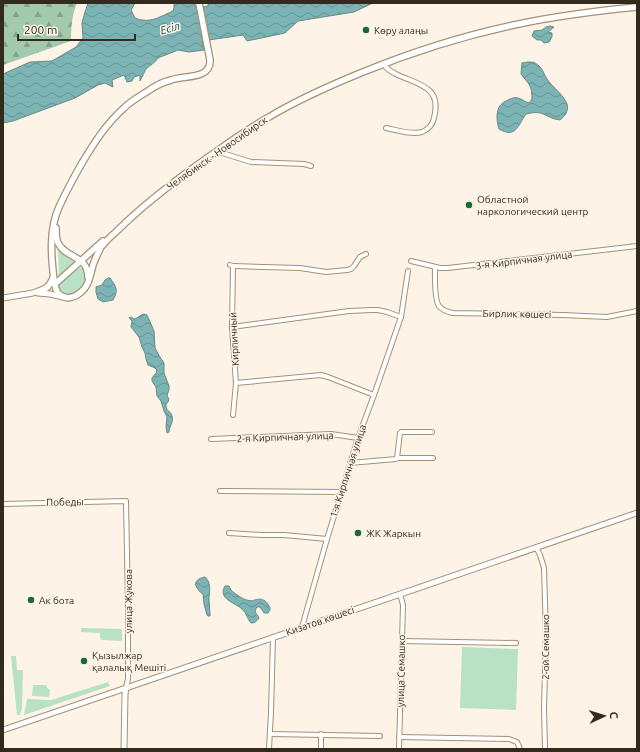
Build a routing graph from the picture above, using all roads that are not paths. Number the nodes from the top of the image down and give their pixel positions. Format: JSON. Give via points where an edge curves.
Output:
{"nodes":[{"id":1,"x":199,"y":3,"type":"edge"},
{"id":2,"x":637,"y":7,"type":"edge"},
{"id":3,"x":384,"y":64,"type":"junction"},
{"id":4,"x":116,"y":116,"type":"junction"},
{"id":5,"x":386,"y":128,"type":"dead end"},
{"id":6,"x":216,"y":151,"type":"junction"},
{"id":7,"x":311,"y":166,"type":"dead end"},
{"id":8,"x":125,"y":223,"type":"junction"},
{"id":9,"x":637,"y":246,"type":"edge"},
{"id":10,"x":366,"y":254,"type":"dead end"},
{"id":11,"x":81,"y":260,"type":"junction"},
{"id":12,"x":411,"y":261,"type":"dead end"},
{"id":13,"x":435,"y":267,"type":"junction"},
{"id":14,"x":72,"y":269,"type":"junction"},
{"id":15,"x":87,"y":270,"type":"junction"},
{"id":16,"x":53,"y":271,"type":"junction"},
{"id":17,"x":408,"y":271,"type":"dead end"},
{"id":18,"x":54,"y":284,"type":"junction"},
{"id":19,"x":86,"y":285,"type":"junction"},
{"id":20,"x":45,"y":289,"type":"junction"},
{"id":21,"x":33,"y":293,"type":"junction"},
{"id":22,"x":64,"y":297,"type":"junction"},
{"id":23,"x":3,"y":298,"type":"edge"},
{"id":24,"x":637,"y":312,"type":"edge"},
{"id":25,"x":401,"y":317,"type":"junction"},
{"id":26,"x":232,"y":327,"type":"junction"},
{"id":27,"x":236,"y":383,"type":"junction"},
{"id":28,"x":374,"y":395,"type":"junction"},
{"id":29,"x":233,"y":416,"type":"dead end"},
{"id":30,"x":432,"y":432,"type":"dead end"},
{"id":31,"x":358,"y":438,"type":"junction"},
{"id":32,"x":211,"y":439,"type":"dead end"},
{"id":33,"x":397,"y":458,"type":"junction"},
{"id":34,"x":433,"y":458,"type":"dead end"},
{"id":35,"x":350,"y":462,"type":"junction"},
{"id":36,"x":220,"y":491,"type":"dead end"},
{"id":37,"x":341,"y":492,"type":"junction"},
{"id":38,"x":126,"y":501,"type":"joint"},
{"id":39,"x":3,"y":504,"type":"edge"},
{"id":40,"x":637,"y":513,"type":"edge"},
{"id":41,"x":229,"y":533,"type":"dead end"},
{"id":42,"x":326,"y":539,"type":"junction"},
{"id":43,"x":536,"y":547,"type":"junction"},
{"id":44,"x":400,"y":594,"type":"junction"},
{"id":45,"x":302,"y":627,"type":"junction"},
{"id":46,"x":273,"y":637,"type":"junction"},
{"id":47,"x":402,"y":641,"type":"junction"},
{"id":48,"x":516,"y":643,"type":"dead end"},
{"id":49,"x":126,"y":688,"type":"junction"},
{"id":50,"x":3,"y":730,"type":"edge"},
{"id":51,"x":270,"y":734,"type":"junction"},
{"id":52,"x":321,"y":734,"type":"junction"},
{"id":53,"x":380,"y":736,"type":"dead end"},
{"id":54,"x":399,"y":738,"type":"junction"},
{"id":55,"x":124,"y":749,"type":"edge"},
{"id":56,"x":269,"y":749,"type":"edge"},
{"id":57,"x":321,"y":749,"type":"edge"},
{"id":58,"x":399,"y":749,"type":"edge"},
{"id":59,"x":520,"y":749,"type":"edge"},
{"id":60,"x":545,"y":749,"type":"edge"}],
"edges":[{"from":1,"to":4,"type":"highway","via":[[210,58],[209,67],[204,73],[172,79],[155,87],[130,103]]},
{"from":2,"to":3,"type":"highway","name":"Челябинск - Новосибирск","via":[[516,24],[412,53]]},
{"from":3,"to":5,"type":"street","via":[[388,70],[420,83],[430,90],[434,96],[436,109],[433,123],[425,131],[410,133]]},
{"from":3,"to":6,"type":"highway","name":"Челябинск - Новосибирск","via":[[337,82],[271,116]]},
{"from":4,"to":11,"type":"highway","via":[[88,158],[63,206],[56,226],[59,245]]},
{"from":4,"to":16,"type":"highway","via":[[96,140],[58,210],[52,231]]},
{"from":6,"to":7,"type":"street","via":[[251,162]]},
{"from":6,"to":8,"type":"highway","name":"Челябинск - Новосибирск"},
{"from":8,"to":11,"type":"highway"},
{"from":8,"to":19,"type":"highway","name":"Челябинск - Новосибирск","via":[[102,246]]},
{"from":9,"to":13,"type":"street","name":"3-я Кирпичная улица","via":[[448,268]]},
{"from":10,"to":26,"type":"street","name":"Кирпичный","via":[[360,257],[351,269],[326,272],[300,268],[232,266]]},
{"from":11,"to":14,"type":"highway"},
{"from":11,"to":15,"type":"highway"},
{"from":12,"to":13,"type":"street","name":"3-я Кирпичная улица"},
{"from":13,"to":24,"type":"street","name":"Бирлик көшесі","via":[[436,301],[448,312],[607,317]]},
{"from":14,"to":15,"type":"highway","via":[[80,266]]},
{"from":14,"to":18,"type":"highway"},
{"from":15,"to":19,"type":"highway"},
{"from":16,"to":18,"type":"highway"},
{"from":16,"to":20,"type":"highway","via":[[52,282]]},
{"from":17,"to":25,"type":"street","name":"1-я Кирпичная улица"},
{"from":18,"to":20,"type":"main road"},
{"from":18,"to":22,"type":"highway","via":[[58,293]]},
{"from":19,"to":22,"type":"highway","via":[[75,297]]},
{"from":20,"to":21,"type":"main road"},
{"from":21,"to":22,"type":"main road"},
{"from":21,"to":23,"type":"main road"},
{"from":25,"to":26,"type":"street","via":[[378,310],[349,311]]},
{"from":25,"to":28,"type":"street","name":"1-я Кирпичная улица"},
{"from":26,"to":27,"type":"street","name":"Кирпичный"},
{"from":27,"to":28,"type":"street","via":[[321,375]]},
{"from":27,"to":29,"type":"street","name":"Кирпичный"},
{"from":28,"to":31,"type":"street","name":"1-я Кирпичная улица"},
{"from":30,"to":33,"type":"street","via":[[401,432]]},
{"from":31,"to":32,"type":"street","name":"2-я Кирпичная улица","via":[[331,434]]},
{"from":31,"to":35,"type":"street","name":"1-я Кирпичная улица"},
{"from":33,"to":34,"type":"street"},
{"from":33,"to":35,"type":"street"},
{"from":35,"to":37,"type":"street","name":"1-я Кирпичная улица"},
{"from":36,"to":37,"type":"street"},
{"from":37,"to":42,"type":"street","name":"1-я Кирпичная улица"},
{"from":38,"to":39,"type":"street","name":"Победы"},
{"from":38,"to":49,"type":"street","name":"улица Жукова"},
{"from":40,"to":43,"type":"main road","name":"Кизатов көшесі"},
{"from":41,"to":42,"type":"street"},
{"from":42,"to":45,"type":"street","name":"1-я Кирпичная улица"},
{"from":43,"to":44,"type":"main road","name":"Кизатов көшесі"},
{"from":43,"to":60,"type":"street","name":"2-ой Семашко","via":[[544,568]]},
{"from":44,"to":45,"type":"main road","name":"Кизатов көшесі"},
{"from":44,"to":47,"type":"street","name":"улица Семашко","via":[[403,605]]},
{"from":45,"to":46,"type":"main road","name":"Кизатов көшесі"},
{"from":46,"to":49,"type":"main road","name":"Кизатов көшесі"},
{"from":46,"to":51,"type":"street"},
{"from":47,"to":48,"type":"street"},
{"from":47,"to":54,"type":"street","name":"улица Семашко"},
{"from":49,"to":50,"type":"main road","name":"Кизатов көшесі"},
{"from":49,"to":55,"type":"main road","name":"улица Жукова"},
{"from":51,"to":52,"type":"street"},
{"from":51,"to":56,"type":"street"},
{"from":52,"to":53,"type":"street"},
{"from":52,"to":57,"type":"street"},
{"from":54,"to":58,"type":"street","name":"улица Семашко"},
{"from":54,"to":59,"type":"street","via":[[509,739],[517,742]]}]}
